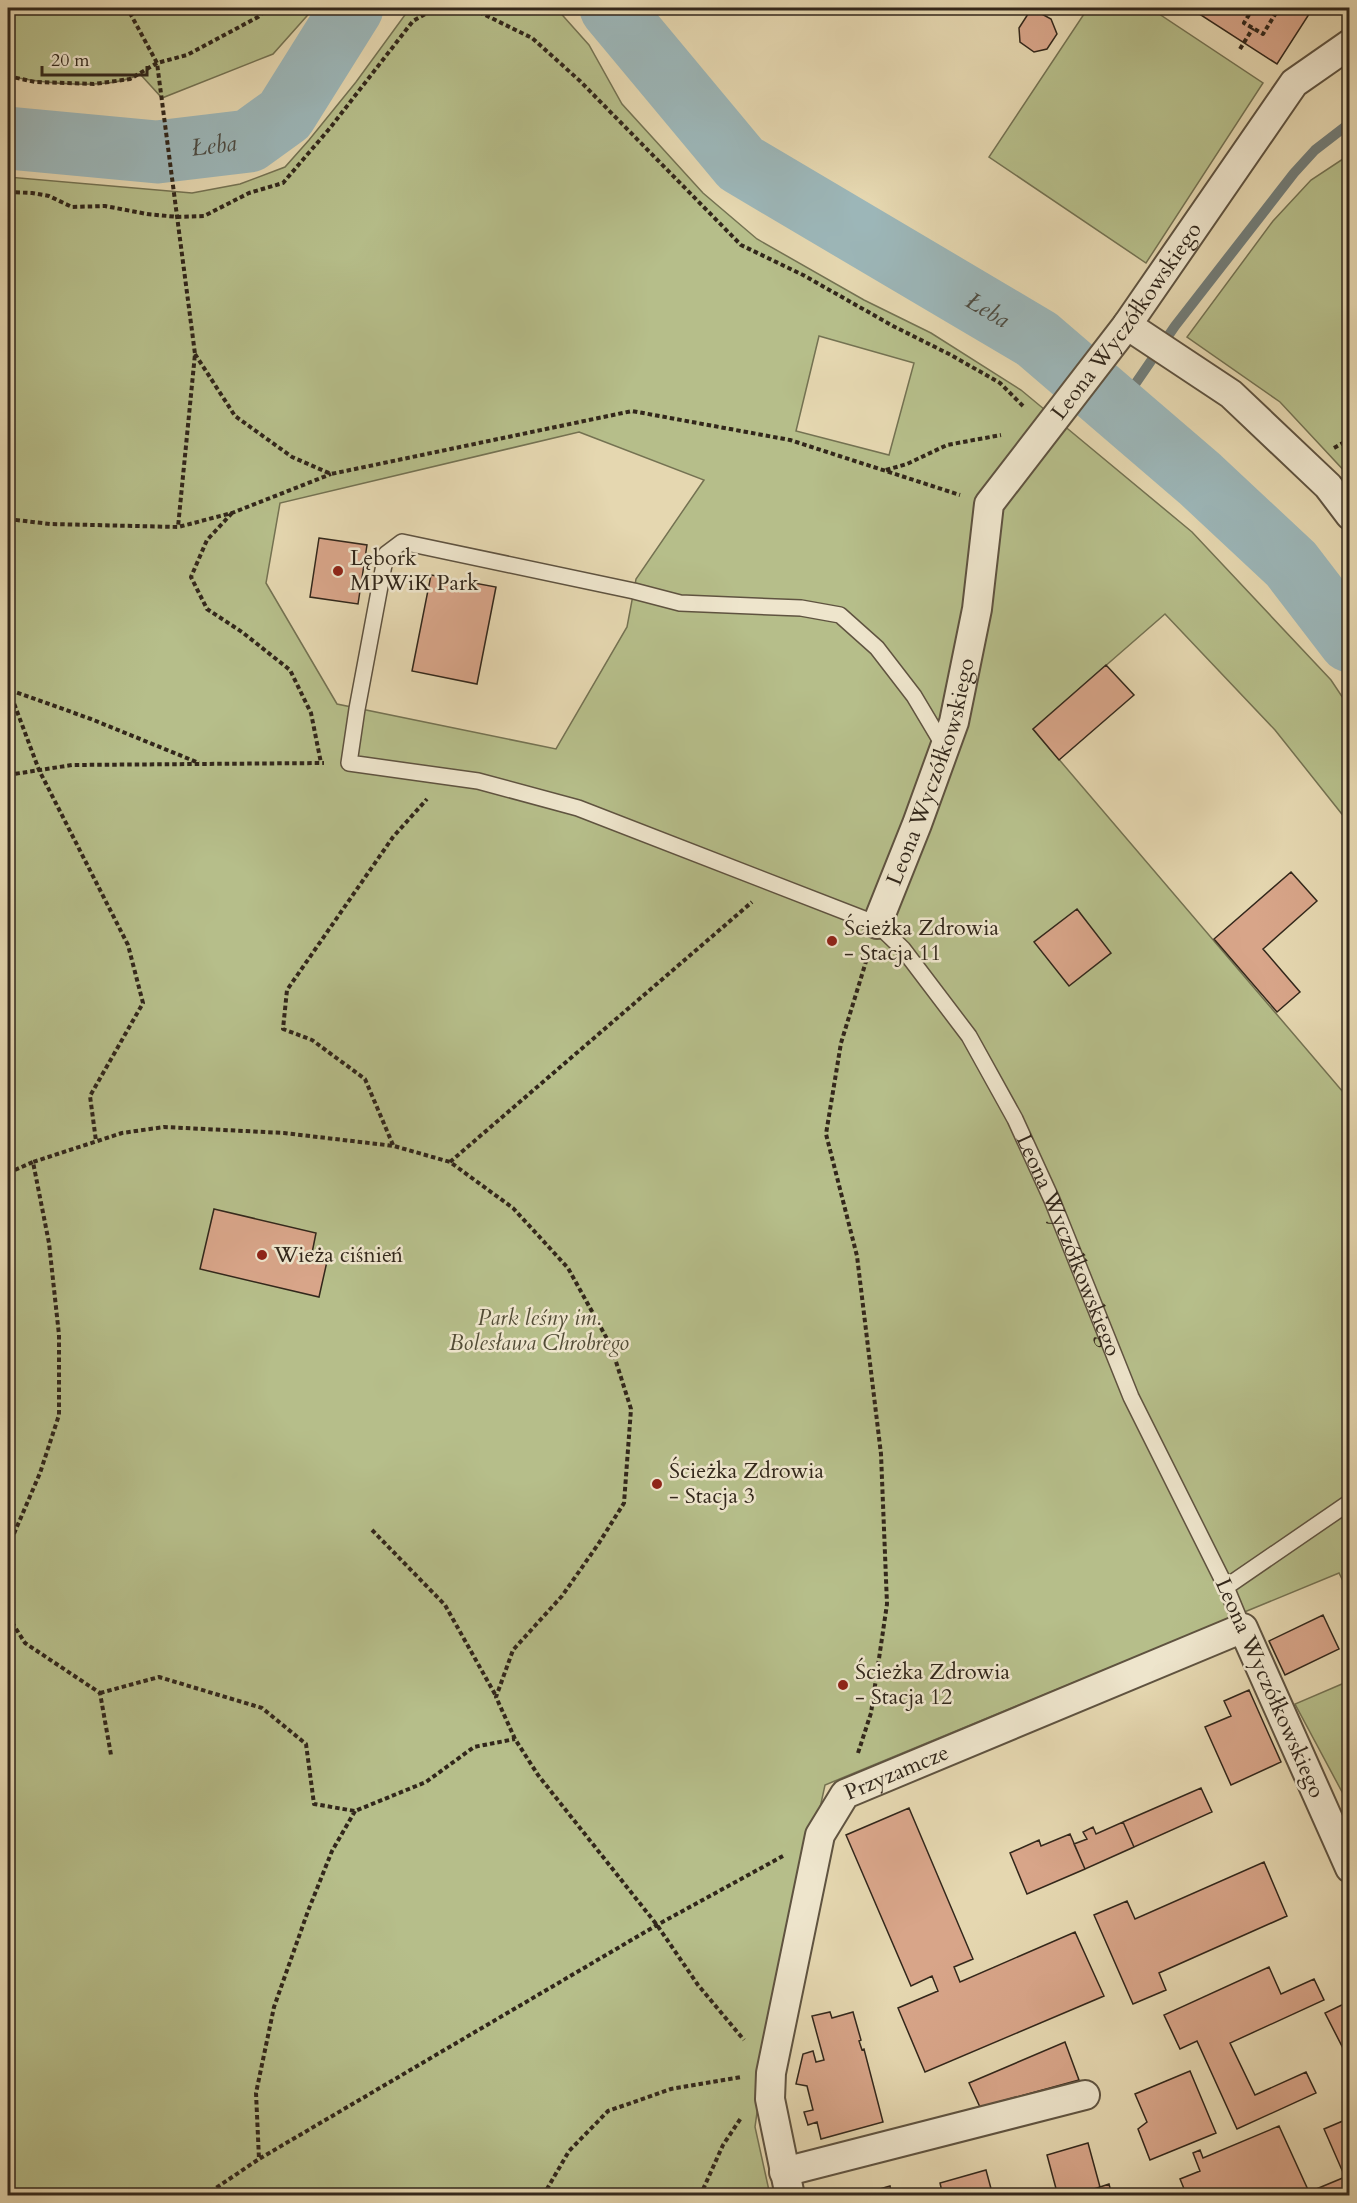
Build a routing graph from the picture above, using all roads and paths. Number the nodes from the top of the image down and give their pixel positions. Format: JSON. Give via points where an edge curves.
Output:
{"nodes":[{"id":1,"x":124,"y":8,"type":"edge"},
{"id":2,"x":267,"y":8,"type":"edge"},
{"id":3,"x":436,"y":8,"type":"edge"},
{"id":4,"x":457,"y":8,"type":"edge"},
{"id":5,"x":1253,"y":8,"type":"edge"},
{"id":6,"x":1279,"y":8,"type":"edge"},
{"id":7,"x":1253,"y":28,"type":"junction"},
{"id":8,"x":1350,"y":44,"type":"edge"},
{"id":9,"x":1240,"y":49,"type":"dead end"},
{"id":10,"x":157,"y":63,"type":"junction"},
{"id":11,"x":8,"y":76,"type":"edge"},
{"id":12,"x":8,"y":192,"type":"edge"},
{"id":13,"x":178,"y":218,"type":"junction"},
{"id":14,"x":1127,"y":325,"type":"junction"},
{"id":15,"x":195,"y":354,"type":"junction"},
{"id":16,"x":1047,"y":429,"type":"junction"},
{"id":17,"x":884,"y":470,"type":"junction"},
{"id":18,"x":332,"y":474,"type":"junction"},
{"id":19,"x":989,"y":504,"type":"junction"},
{"id":20,"x":232,"y":513,"type":"junction"},
{"id":21,"x":1350,"y":515,"type":"edge"},
{"id":22,"x":8,"y":519,"type":"edge"},
{"id":23,"x":178,"y":527,"type":"junction"},
{"id":24,"x":8,"y":690,"type":"edge"},
{"id":25,"x":945,"y":748,"type":"junction"},
{"id":26,"x":321,"y":763,"type":"junction"},
{"id":27,"x":349,"y":763,"type":"junction"},
{"id":28,"x":202,"y":764,"type":"junction"},
{"id":29,"x":39,"y":770,"type":"junction"},
{"id":30,"x":8,"y":775,"type":"edge"},
{"id":31,"x":446,"y":776,"type":"junction"},
{"id":32,"x":772,"y":884,"type":"junction"},
{"id":33,"x":877,"y":924,"type":"junction"},
{"id":34,"x":96,"y":1141,"type":"junction"},
{"id":35,"x":394,"y":1146,"type":"junction"},
{"id":36,"x":33,"y":1162,"type":"junction"},
{"id":37,"x":450,"y":1162,"type":"junction"},
{"id":38,"x":8,"y":1173,"type":"edge"},
{"id":39,"x":1350,"y":1502,"type":"edge"},
{"id":40,"x":372,"y":1530,"type":"dead end"},
{"id":41,"x":8,"y":1563,"type":"edge"},
{"id":42,"x":1226,"y":1587,"type":"junction"},
{"id":43,"x":8,"y":1616,"type":"edge"},
{"id":44,"x":1243,"y":1628,"type":"junction"},
{"id":45,"x":100,"y":1693,"type":"junction"},
{"id":46,"x":496,"y":1697,"type":"junction"},
{"id":47,"x":515,"y":1739,"type":"junction"},
{"id":48,"x":111,"y":1755,"type":"dead end"},
{"id":49,"x":845,"y":1794,"type":"junction"},
{"id":50,"x":354,"y":1812,"type":"junction"},
{"id":51,"x":820,"y":1836,"type":"junction"},
{"id":52,"x":1350,"y":1868,"type":"edge"},
{"id":53,"x":657,"y":1925,"type":"junction"},
{"id":54,"x":771,"y":2073,"type":"junction"},
{"id":55,"x":1085,"y":2095,"type":"dead end"},
{"id":56,"x":259,"y":2159,"type":"junction"},
{"id":57,"x":787,"y":2184,"type":"edge"},
{"id":58,"x":204,"y":2196,"type":"edge"},
{"id":59,"x":543,"y":2196,"type":"edge"},
{"id":60,"x":700,"y":2196,"type":"edge"}],
"edges":[{"from":1,"to":10,"type":"path"},
{"from":2,"to":10,"type":"path","via":[[258,17],[187,55]]},
{"from":3,"to":13,"type":"path","via":[[413,21],[283,183],[249,193],[204,216]]},
{"from":4,"to":16,"type":"path","via":[[475,9],[532,38],[580,81],[741,245],[795,270],[999,383]]},
{"from":5,"to":7,"type":"path","via":[[1244,23]]},
{"from":6,"to":7,"type":"path","via":[[1263,34]]},
{"from":7,"to":9,"type":"path"},
{"from":8,"to":14,"type":"street","name":"Leona Wyczółkowskiego","via":[[1294,83]]},
{"from":10,"to":11,"type":"path","via":[[130,79],[94,84],[35,82]]},
{"from":10,"to":13,"type":"path"},
{"from":12,"to":13,"type":"path","via":[[49,196],[72,207],[105,206]]},
{"from":13,"to":15,"type":"path"},
{"from":14,"to":16,"type":"street","name":"Leona Wyczółkowskiego"},
{"from":14,"to":21,"type":"street","via":[[1231,394],[1328,486]]},
{"from":15,"to":18,"type":"path","via":[[235,416],[292,457]]},
{"from":15,"to":23,"type":"path"},
{"from":16,"to":17,"type":"path","via":[[948,445]]},
{"from":16,"to":19,"type":"street","name":"Leona Wyczółkowskiego"},
{"from":17,"to":18,"type":"path","via":[[790,440],[632,411]]},
{"from":17,"to":19,"type":"path"},
{"from":18,"to":20,"type":"path"},
{"from":19,"to":25,"type":"street","name":"Leona Wyczółkowskiego","via":[[977,609],[954,723]]},
{"from":20,"to":23,"type":"path"},
{"from":20,"to":26,"type":"path","via":[[207,540],[191,577],[207,609],[290,670],[311,713]]},
{"from":22,"to":23,"type":"path","via":[[50,524]]},
{"from":24,"to":28,"type":"path"},
{"from":24,"to":29,"type":"path"},
{"from":25,"to":27,"type":"lane","via":[[914,696],[877,648],[840,615],[801,608],[680,603],[402,542],[386,554]]},
{"from":25,"to":33,"type":"street","name":"Leona Wyczółkowskiego"},
{"from":26,"to":27,"type":"path"},
{"from":26,"to":28,"type":"path"},
{"from":27,"to":31,"type":"lane"},
{"from":28,"to":29,"type":"path","via":[[72,765]]},
{"from":29,"to":30,"type":"path"},
{"from":29,"to":34,"type":"path","via":[[128,945],[143,1003],[90,1096]]},
{"from":31,"to":32,"type":"lane","via":[[578,808]]},
{"from":31,"to":35,"type":"path","via":[[393,837],[286,990],[283,1029],[312,1040],[364,1080]]},
{"from":32,"to":33,"type":"lane"},
{"from":32,"to":37,"type":"path"},
{"from":33,"to":42,"type":"lane","name":"Leona Wyczółkowskiego","via":[[903,949],[969,1036],[1015,1119],[1131,1397]]},
{"from":33,"to":49,"type":"path","via":[[842,1043],[826,1134],[857,1256],[881,1454],[887,1604],[871,1713]]},
{"from":34,"to":35,"type":"path","via":[[164,1127],[284,1133]]},
{"from":34,"to":36,"type":"path"},
{"from":35,"to":37,"type":"path"},
{"from":36,"to":38,"type":"path"},
{"from":36,"to":41,"type":"path","via":[[49,1243],[59,1335],[59,1415],[13,1536]]},
{"from":37,"to":46,"type":"path","via":[[513,1208],[568,1268],[611,1346],[632,1409],[624,1503],[562,1596],[513,1650]]},
{"from":39,"to":42,"type":"lane"},
{"from":40,"to":46,"type":"path","via":[[445,1605]]},
{"from":42,"to":44,"type":"lane","name":"Leona Wyczółkowskiego"},
{"from":43,"to":45,"type":"path","via":[[25,1643]]},
{"from":44,"to":49,"type":"street","name":"Przyzamcze"},
{"from":44,"to":52,"type":"street","name":"Leona Wyczółkowskiego"},
{"from":45,"to":48,"type":"path"},
{"from":45,"to":50,"type":"path","via":[[159,1677],[262,1708],[306,1744],[314,1804]]},
{"from":46,"to":47,"type":"path"},
{"from":47,"to":50,"type":"path","via":[[474,1747],[426,1782]]},
{"from":47,"to":53,"type":"path","via":[[538,1775]]},
{"from":49,"to":51,"type":"street","name":"Przyzamcze"},
{"from":50,"to":56,"type":"path","via":[[332,1851],[274,2007],[256,2093]]},
{"from":51,"to":53,"type":"path"},
{"from":51,"to":54,"type":"street","name":"Przyzamcze"},
{"from":53,"to":54,"type":"path","via":[[698,1985]]},
{"from":53,"to":56,"type":"path"},
{"from":54,"to":57,"type":"street","name":"Przyzamcze","via":[[770,2099]]},
{"from":54,"to":59,"type":"path","via":[[671,2089],[608,2110],[569,2151]]},
{"from":54,"to":60,"type":"path","via":[[723,2145]]},
{"from":55,"to":57,"type":"street","name":"Przyzamcze"},
{"from":56,"to":58,"type":"path"}]}
